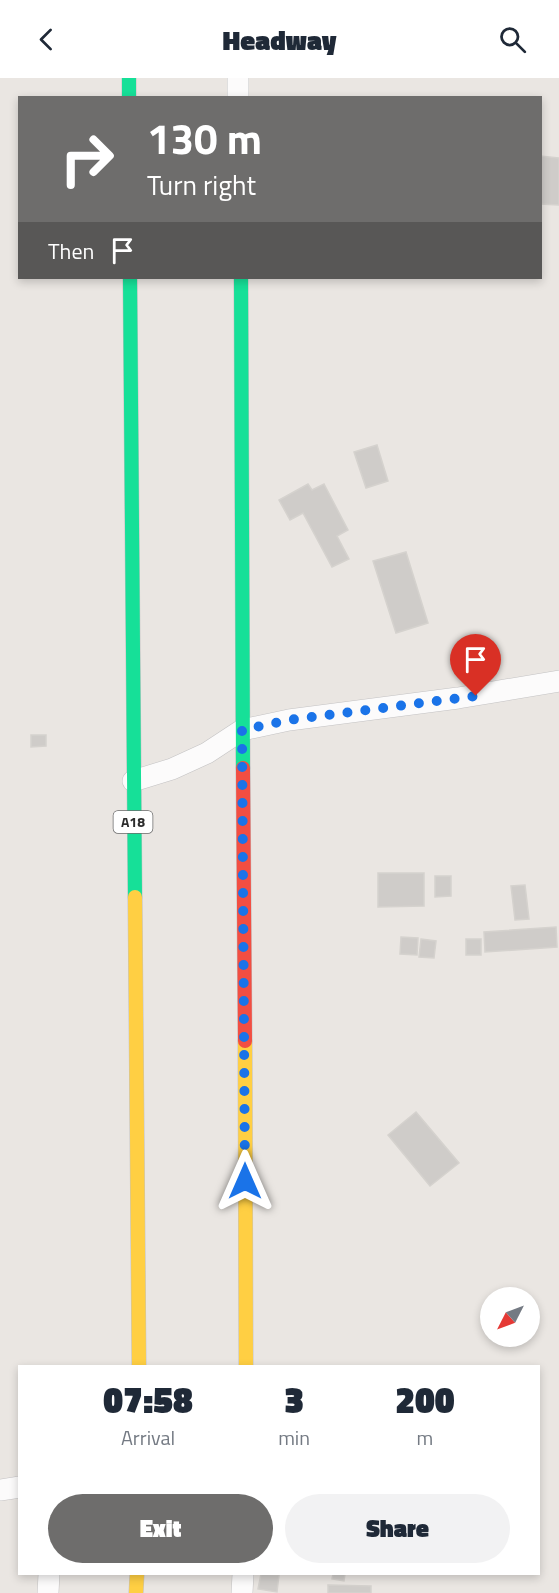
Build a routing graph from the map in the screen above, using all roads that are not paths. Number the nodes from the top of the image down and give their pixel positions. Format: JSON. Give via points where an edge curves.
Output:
{"nodes":[{"id":1,"x":129,"y":78,"type":"edge"},
{"id":2,"x":238,"y":78,"type":"edge"},
{"id":3,"x":129,"y":96,"type":"edge"},
{"id":4,"x":238,"y":96,"type":"edge"},
{"id":5,"x":130,"y":279,"type":"edge"},
{"id":6,"x":241,"y":279,"type":"edge"},
{"id":7,"x":559,"y":681,"type":"edge"},
{"id":8,"x":242,"y":730,"type":"junction"},
{"id":9,"x":133,"y":781,"type":"junction"},
{"id":10,"x":139,"y":1365,"type":"edge"},
{"id":11,"x":246,"y":1365,"type":"edge"},
{"id":12,"x":18,"y":1487,"type":"edge"},
{"id":13,"x":0,"y":1490,"type":"edge"},
{"id":14,"x":48,"y":1575,"type":"edge"},
{"id":15,"x":137,"y":1575,"type":"edge"},
{"id":16,"x":243,"y":1575,"type":"edge"},
{"id":17,"x":48,"y":1593,"type":"edge"},
{"id":18,"x":136,"y":1593,"type":"edge"},
{"id":19,"x":242,"y":1593,"type":"edge"}],
"edges":[{"from":1,"to":3,"type":"main road"},
{"from":2,"to":4,"type":"street"},
{"from":5,"to":9,"type":"main road","number":"A18"},
{"from":6,"to":8,"type":"main road"},
{"from":7,"to":8,"type":"street"},
{"from":8,"to":9,"type":"street","via":[[207,753]]},
{"from":8,"to":11,"type":"main road"},
{"from":9,"to":10,"type":"main road","number":"A18"},
{"from":12,"to":13,"type":"street"},
{"from":14,"to":17,"type":"street"},
{"from":15,"to":18,"type":"main road"},
{"from":16,"to":19,"type":"street"}]}
